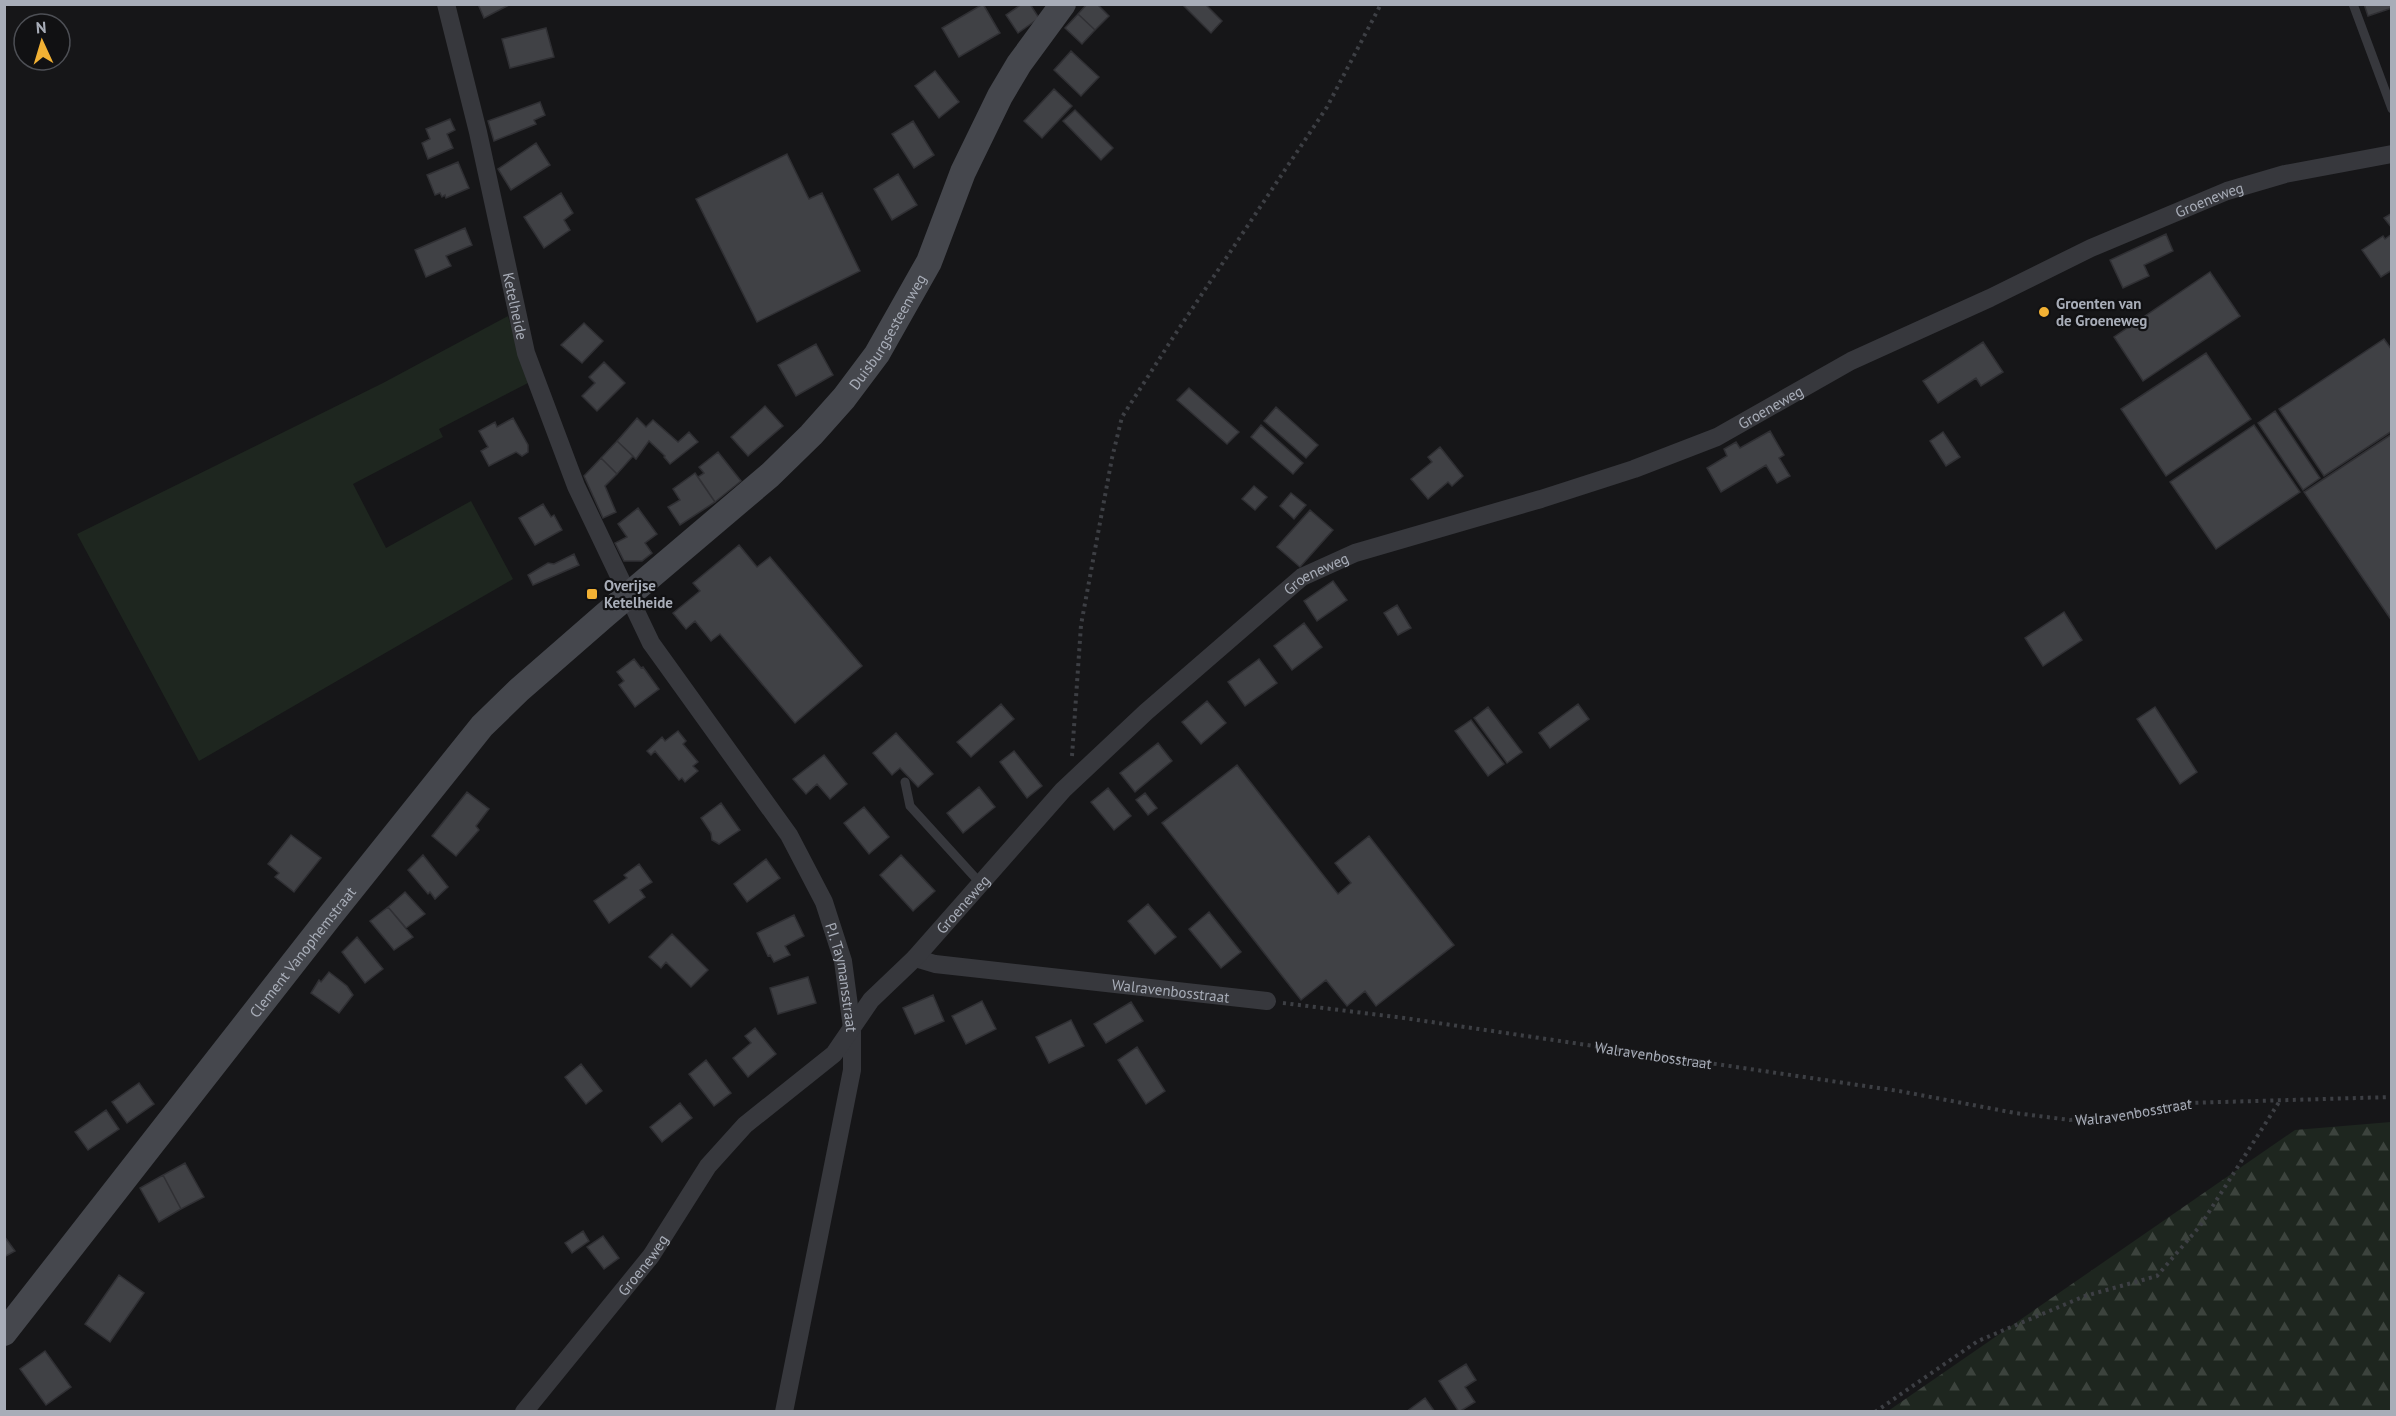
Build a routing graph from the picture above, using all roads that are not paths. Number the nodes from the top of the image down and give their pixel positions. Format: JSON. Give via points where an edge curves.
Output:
{"nodes":[{"id":1,"x":446,"y":4,"type":"edge"},
{"id":2,"x":1063,"y":4,"type":"edge"},
{"id":3,"x":2354,"y":4,"type":"edge"},
{"id":4,"x":2391,"y":109,"type":"edge"},
{"id":5,"x":2391,"y":154,"type":"edge"},
{"id":6,"x":628,"y":595,"type":"junction"},
{"id":7,"x":905,"y":782,"type":"dead end"},
{"id":8,"x":981,"y":884,"type":"junction"},
{"id":9,"x":915,"y":958,"type":"junction"},
{"id":10,"x":1266,"y":1001,"type":"road end"},
{"id":11,"x":852,"y":1028,"type":"junction"},
{"id":12,"x":4,"y":1333,"type":"edge"},
{"id":13,"x":524,"y":1412,"type":"edge"},
{"id":14,"x":784,"y":1412,"type":"edge"}],
"edges":[{"from":1,"to":6,"type":"street","name":"Ketelheide","via":[[526,353],[576,486]]},
{"from":2,"to":6,"type":"street","name":"Duisburgsesteenweg","via":[[1019,64],[979,136],[929,262],[877,354],[844,398],[770,476]]},
{"from":3,"to":4,"type":"lane"},
{"from":5,"to":8,"type":"street","name":"Groeneweg","via":[[2284,174],[2227,191],[2091,248],[1851,361],[1717,437],[1551,496],[1355,553],[1302,577],[1070,783]]},
{"from":6,"to":11,"type":"street","name":"P.I. Taymansstraat","via":[[651,643],[789,835],[824,902],[843,961]]},
{"from":6,"to":12,"type":"street","name":"Clement Vanophemstraat","via":[[482,726]]},
{"from":7,"to":8,"type":"lane","via":[[910,806]]},
{"from":8,"to":9,"type":"street","name":"Groeneweg"},
{"from":9,"to":10,"type":"street","name":"Walravenbosstraat","via":[[935,964]]},
{"from":9,"to":11,"type":"street","name":"Groeneweg","via":[[871,1000]]},
{"from":11,"to":13,"type":"street","name":"Groeneweg","via":[[834,1054],[745,1125],[708,1166],[651,1256]]},
{"from":11,"to":14,"type":"street","name":"P.I. Taymansstraat","via":[[852,1070]]}]}
